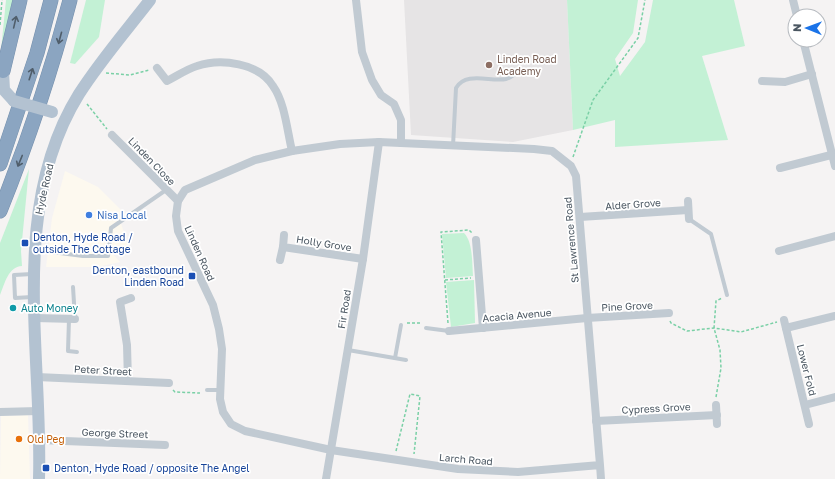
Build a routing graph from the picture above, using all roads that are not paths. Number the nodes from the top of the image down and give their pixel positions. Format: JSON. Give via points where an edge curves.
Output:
{"nodes":[{"id":1,"x":20,"y":0,"type":"edge"},
{"id":2,"x":51,"y":0,"type":"edge"},
{"id":3,"x":70,"y":0,"type":"edge"},
{"id":4,"x":150,"y":0,"type":"edge"},
{"id":5,"x":356,"y":0,"type":"edge"},
{"id":6,"x":805,"y":48,"type":"edge"},
{"id":7,"x":157,"y":68,"type":"road end"},
{"id":8,"x":4,"y":71,"type":"joint"},
{"id":9,"x":518,"y":73,"type":"dead end"},
{"id":10,"x":812,"y":74,"type":"junction"},
{"id":11,"x":762,"y":81,"type":"dead end"},
{"id":12,"x":7,"y":97,"type":"edge"},
{"id":13,"x":67,"y":119,"type":"junction"},
{"id":14,"x":112,"y":135,"type":"road end"},
{"id":15,"x":379,"y":142,"type":"junction"},
{"id":16,"x":405,"y":143,"type":"junction"},
{"id":17,"x":453,"y":146,"type":"junction"},
{"id":18,"x":292,"y":150,"type":"junction"},
{"id":19,"x":831,"y":155,"type":"junction"},
{"id":20,"x":0,"y":164,"type":"edge"},
{"id":21,"x":835,"y":166,"type":"edge"},
{"id":22,"x":780,"y":168,"type":"dead end"},
{"id":23,"x":166,"y":190,"type":"junction"},
{"id":24,"x":178,"y":201,"type":"junction"},
{"id":25,"x":688,"y":201,"type":"dead end"},
{"id":26,"x":688,"y":210,"type":"junction"},
{"id":27,"x":0,"y":212,"type":"edge"},
{"id":28,"x":580,"y":217,"type":"junction"},
{"id":29,"x":689,"y":219,"type":"joint"},
{"id":30,"x":284,"y":235,"type":"dead end"},
{"id":31,"x":835,"y":236,"type":"edge"},
{"id":32,"x":476,"y":240,"type":"road end"},
{"id":33,"x":283,"y":247,"type":"junction"},
{"id":34,"x":34,"y":249,"type":"junction"},
{"id":35,"x":779,"y":251,"type":"dead end"},
{"id":36,"x":363,"y":259,"type":"junction"},
{"id":37,"x":280,"y":260,"type":"dead end"},
{"id":38,"x":34,"y":274,"type":"junction"},
{"id":39,"x":73,"y":287,"type":"dead end"},
{"id":40,"x":727,"y":295,"type":"road end"},
{"id":41,"x":35,"y":297,"type":"junction"},
{"id":42,"x":131,"y":298,"type":"dead end"},
{"id":43,"x":669,"y":313,"type":"road end"},
{"id":44,"x":835,"y":316,"type":"edge"},
{"id":45,"x":35,"y":318,"type":"junction"},
{"id":46,"x":587,"y":318,"type":"junction"},
{"id":47,"x":72,"y":319,"type":"junction"},
{"id":48,"x":401,"y":324,"type":"road end"},
{"id":49,"x":426,"y":328,"type":"road end"},
{"id":50,"x":483,"y":328,"type":"junction"},
{"id":51,"x":449,"y":331,"type":"joint"},
{"id":52,"x":348,"y":350,"type":"junction"},
{"id":53,"x":77,"y":352,"type":"dead end"},
{"id":54,"x":395,"y":358,"type":"junction"},
{"id":55,"x":406,"y":360,"type":"dead end"},
{"id":56,"x":37,"y":377,"type":"junction"},
{"id":57,"x":128,"y":381,"type":"junction"},
{"id":58,"x":169,"y":383,"type":"road end"},
{"id":59,"x":207,"y":390,"type":"road end"},
{"id":60,"x":221,"y":390,"type":"junction"},
{"id":61,"x":835,"y":397,"type":"edge"},
{"id":62,"x":716,"y":405,"type":"road end"},
{"id":63,"x":805,"y":405,"type":"junction"},
{"id":64,"x":38,"y":411,"type":"junction"},
{"id":65,"x":0,"y":412,"type":"edge"},
{"id":66,"x":717,"y":415,"type":"junction"},
{"id":67,"x":596,"y":421,"type":"junction"},
{"id":68,"x":717,"y":424,"type":"dead end"},
{"id":69,"x":809,"y":424,"type":"dead end"},
{"id":70,"x":40,"y":440,"type":"junction"},
{"id":71,"x":165,"y":445,"type":"dead end"},
{"id":72,"x":331,"y":450,"type":"junction"},
{"id":73,"x":600,"y":466,"type":"junction"},
{"id":74,"x":38,"y":479,"type":"edge"},
{"id":75,"x":326,"y":479,"type":"edge"},
{"id":76,"x":601,"y":479,"type":"edge"}],
"edges":[{"from":8,"to":1,"type":"highway","one_way":true},
{"from":20,"to":2,"type":"highway","one_way":true,"via":[[37,53]]},
{"from":3,"to":27,"type":"highway","one_way":true,"via":[[27,144]]},
{"from":4,"to":13,"type":"main road","name":"Hyde Road","via":[[79,95]]},
{"from":5,"to":16,"type":"street","via":[[362,52],[372,80],[381,95],[394,104],[401,120]]},
{"from":6,"to":10,"type":"street"},
{"from":7,"to":18,"type":"street","via":[[167,81],[198,66],[229,62],[265,76],[274,86],[282,105]]},
{"from":8,"to":12,"type":"main road","via":[[2,84]]},
{"from":9,"to":17,"type":"lane","via":[[507,79],[474,78],[458,83]]},
{"from":10,"to":11,"type":"street","via":[[785,82]]},
{"from":10,"to":19,"type":"street"},
{"from":12,"to":13,"type":"main road","bridge":true},
{"from":13,"to":34,"type":"main road","name":"Hyde Road","via":[[53,151],[43,184]]},
{"from":14,"to":23,"type":"street","name":"Linden Close"},
{"from":15,"to":16,"type":"street"},
{"from":15,"to":18,"type":"street"},
{"from":15,"to":36,"type":"street","name":"Fir Road"},
{"from":16,"to":17,"type":"street"},
{"from":17,"to":28,"type":"street","name":"St Lawrence Road","via":[[552,151],[571,166],[576,176]]},
{"from":18,"to":24,"type":"street","via":[[256,160],[185,190]]},
{"from":19,"to":21,"type":"street"},
{"from":19,"to":22,"type":"street"},
{"from":23,"to":24,"type":"street","name":"Linden Close"},
{"from":23,"to":34,"type":"lane","via":[[111,228],[108,256],[83,256]]},
{"from":24,"to":60,"type":"street","name":"Linden Road","via":[[178,231],[212,305],[219,328],[222,349]]},
{"from":25,"to":26,"type":"street"},
{"from":26,"to":28,"type":"street","name":"Alder Grove"},
{"from":26,"to":29,"type":"street"},
{"from":28,"to":46,"type":"street","name":"St Lawrence Road"},
{"from":29,"to":40,"type":"lane","via":[[711,234]]},
{"from":30,"to":33,"type":"street","name":"Holly Grove"},
{"from":31,"to":35,"type":"street"},
{"from":32,"to":50,"type":"street"},
{"from":33,"to":36,"type":"street","name":"Holly Grove"},
{"from":33,"to":37,"type":"street","name":"Holly Grove"},
{"from":34,"to":38,"type":"main road","name":"Hyde Road"},
{"from":36,"to":52,"type":"street","name":"Fir Road"},
{"from":38,"to":41,"type":"main road","name":"Hyde Road"},
{"from":38,"to":41,"type":"lane","via":[[14,274],[14,282],[15,298]]},
{"from":39,"to":47,"type":"lane"},
{"from":41,"to":45,"type":"main road","name":"Hyde Road"},
{"from":42,"to":57,"type":"street","via":[[120,302],[127,345]]},
{"from":43,"to":46,"type":"street","name":"Pine Grove"},
{"from":44,"to":63,"type":"street","name":"Lower Fold","via":[[785,324]]},
{"from":45,"to":47,"type":"street"},
{"from":45,"to":56,"type":"main road","name":"Hyde Road"},
{"from":46,"to":50,"type":"street","name":"Acacia Avenue"},
{"from":46,"to":67,"type":"street","name":"St Lawrence Road"},
{"from":47,"to":53,"type":"lane","via":[[68,351]]},
{"from":48,"to":54,"type":"lane"},
{"from":49,"to":51,"type":"lane"},
{"from":50,"to":51,"type":"street","name":"Acacia Avenue"},
{"from":52,"to":54,"type":"lane"},
{"from":52,"to":72,"type":"street","name":"Fir Road"},
{"from":54,"to":55,"type":"lane"},
{"from":56,"to":57,"type":"street","name":"Peter Street"},
{"from":56,"to":64,"type":"main road","name":"Hyde Road"},
{"from":57,"to":58,"type":"street","name":"Peter Street"},
{"from":59,"to":60,"type":"lane"},
{"from":60,"to":72,"type":"street","name":"Linden Road","via":[[223,412],[231,424],[245,431]]},
{"from":61,"to":63,"type":"street"},
{"from":62,"to":66,"type":"street"},
{"from":63,"to":69,"type":"street","name":"Lower Fold"},
{"from":64,"to":65,"type":"street"},
{"from":64,"to":70,"type":"main road","name":"Hyde Road"},
{"from":66,"to":67,"type":"street","name":"Cypress Grove"},
{"from":66,"to":68,"type":"street"},
{"from":67,"to":73,"type":"street","name":"St Lawrence Road"},
{"from":70,"to":71,"type":"street","name":"George Street"},
{"from":70,"to":74,"type":"main road","name":"Hyde Road"},
{"from":72,"to":73,"type":"street","name":"Larch Road","via":[[413,464],[498,472]]},
{"from":72,"to":75,"type":"street","name":"Fir Road"},
{"from":73,"to":76,"type":"street","name":"St Lawrence Road"}]}
